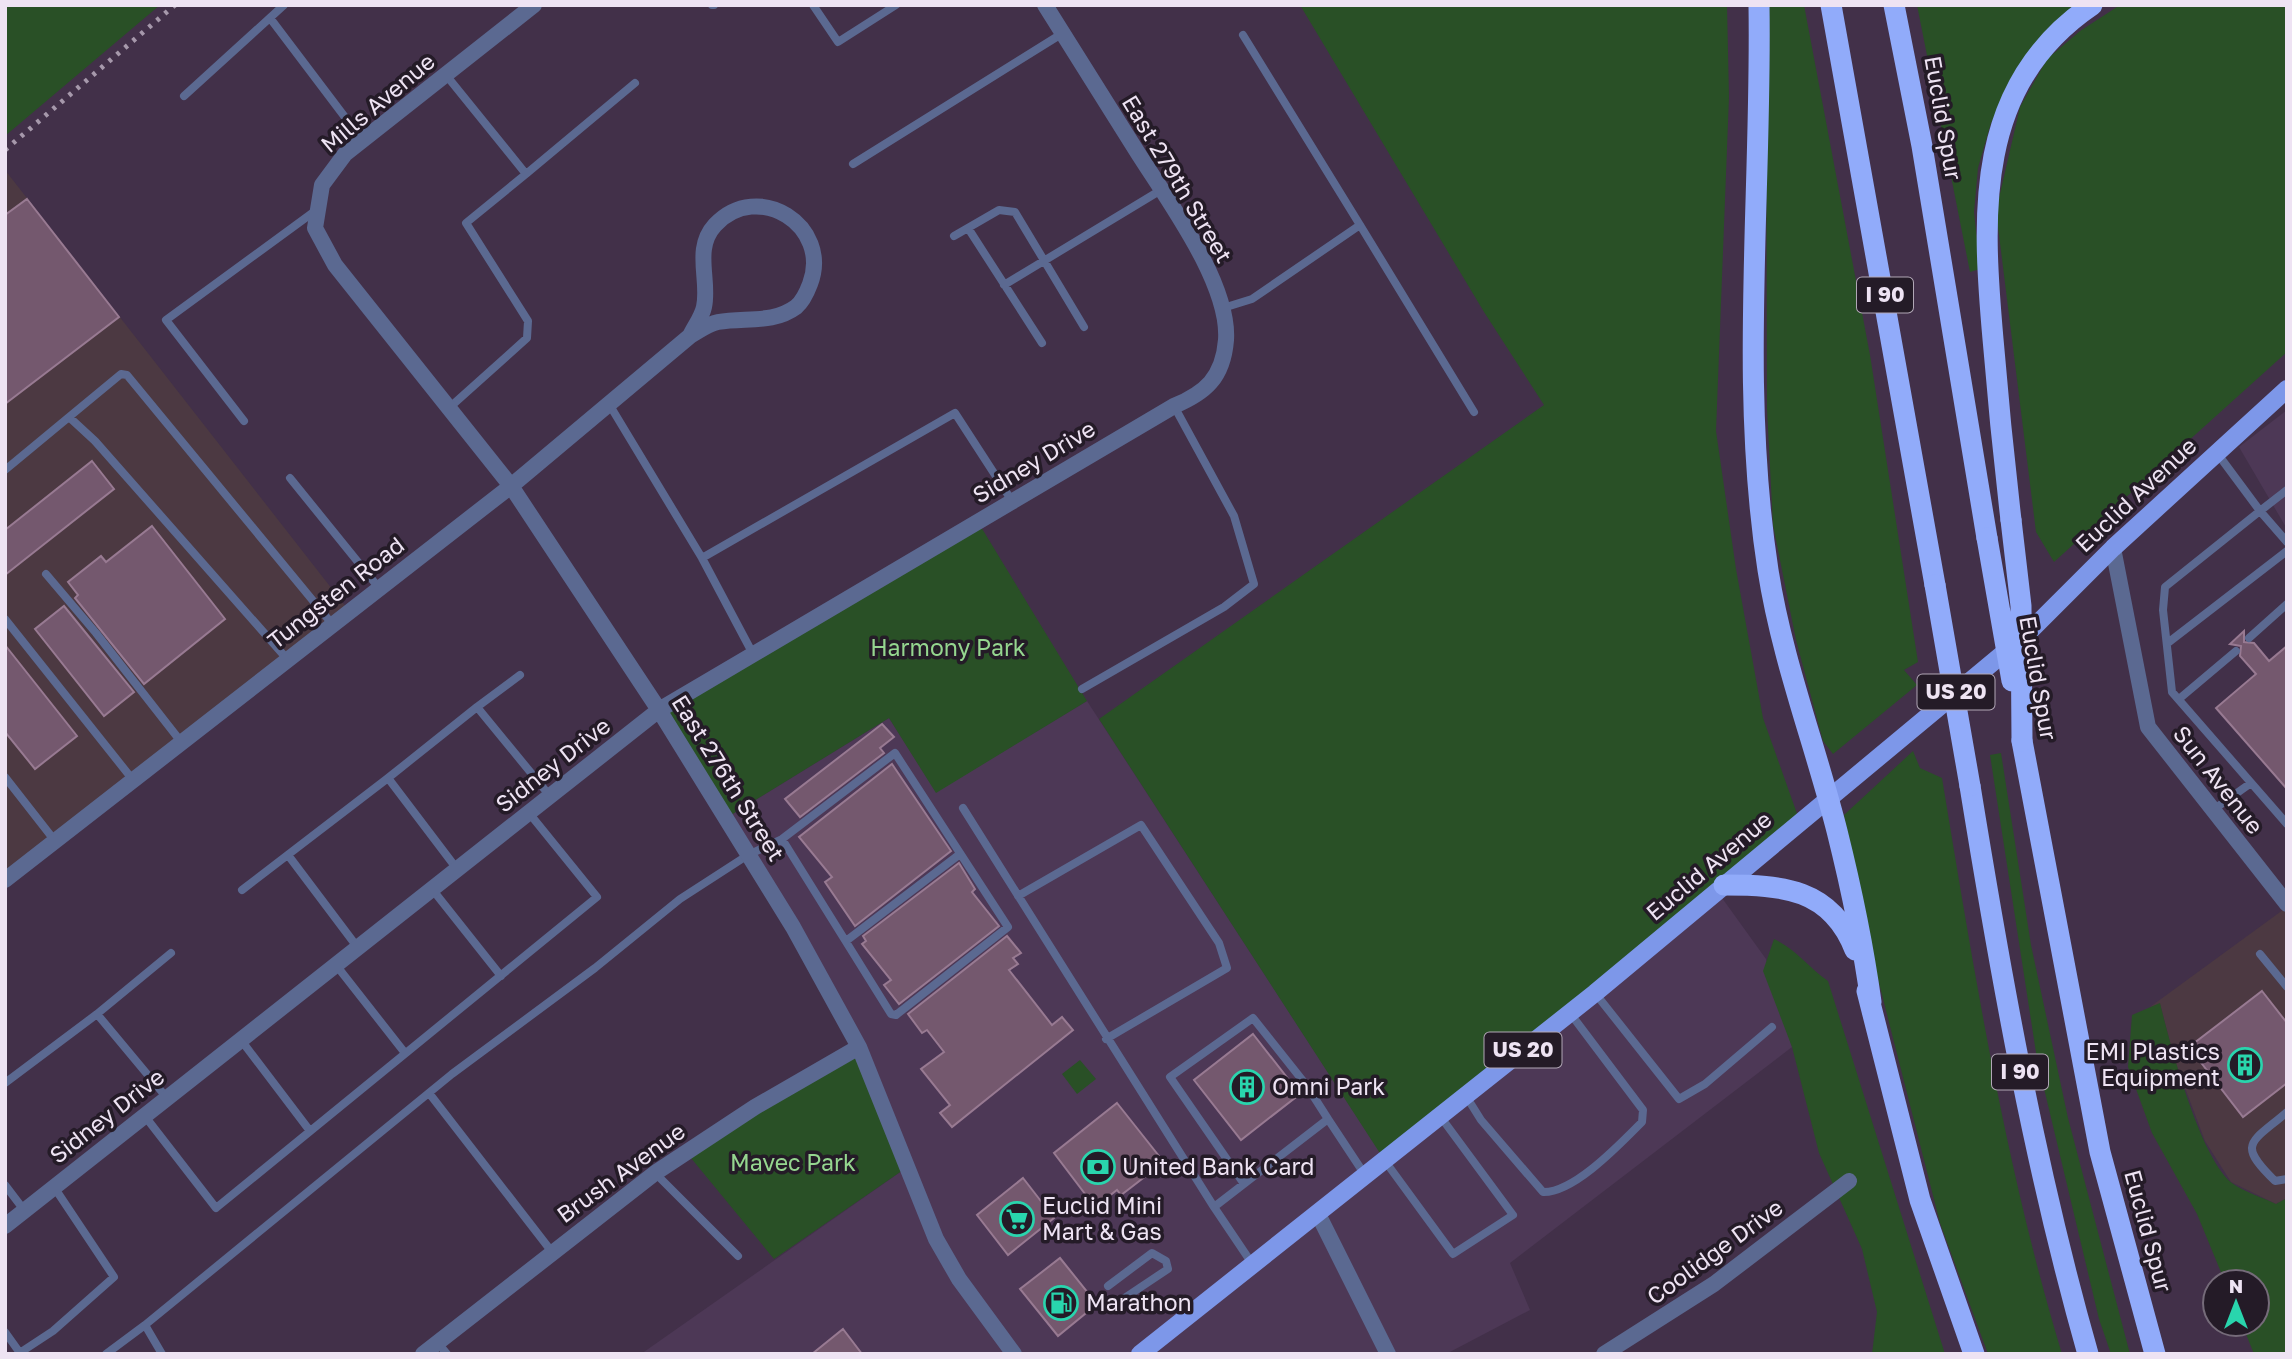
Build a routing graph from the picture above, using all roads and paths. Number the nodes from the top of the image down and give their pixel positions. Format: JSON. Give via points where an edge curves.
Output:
{"nodes":[{"id":1,"x":284,"y":5,"type":"edge"},
{"id":2,"x":534,"y":5,"type":"edge"},
{"id":3,"x":813,"y":5,"type":"edge"},
{"id":4,"x":895,"y":5,"type":"edge"},
{"id":5,"x":1045,"y":5,"type":"edge"},
{"id":6,"x":1759,"y":5,"type":"edge"},
{"id":7,"x":1831,"y":5,"type":"edge"},
{"id":8,"x":1894,"y":5,"type":"edge"},
{"id":9,"x":2092,"y":5,"type":"edge"},
{"id":10,"x":270,"y":18,"type":"junction"},
{"id":11,"x":1063,"y":33,"type":"junction"},
{"id":12,"x":1243,"y":34,"type":"dead end"},
{"id":13,"x":446,"y":75,"type":"junction"},
{"id":14,"x":635,"y":83,"type":"dead end"},
{"id":15,"x":184,"y":96,"type":"dead end"},
{"id":16,"x":363,"y":141,"type":"junction"},
{"id":17,"x":853,"y":164,"type":"dead end"},
{"id":18,"x":526,"y":174,"type":"junction"},
{"id":19,"x":1161,"y":190,"type":"junction"},
{"id":20,"x":318,"y":209,"type":"junction"},
{"id":21,"x":1360,"y":225,"type":"junction"},
{"id":22,"x":968,"y":228,"type":"junction"},
{"id":23,"x":954,"y":236,"type":"dead end"},
{"id":24,"x":1046,"y":260,"type":"junction"},
{"id":25,"x":335,"y":265,"type":"joint"},
{"id":26,"x":1004,"y":285,"type":"junction"},
{"id":27,"x":1223,"y":308,"type":"junction"},
{"id":28,"x":1084,"y":327,"type":"dead end"},
{"id":29,"x":690,"y":336,"type":"junction"},
{"id":30,"x":1042,"y":344,"type":"dead end"},
{"id":31,"x":2287,"y":389,"type":"edge"},
{"id":32,"x":609,"y":404,"type":"junction"},
{"id":33,"x":1174,"y":406,"type":"junction"},
{"id":34,"x":449,"y":408,"type":"junction"},
{"id":35,"x":1474,"y":412,"type":"dead end"},
{"id":36,"x":69,"y":417,"type":"junction"},
{"id":37,"x":244,"y":421,"type":"dead end"},
{"id":38,"x":2217,"y":453,"type":"junction"},
{"id":39,"x":5,"y":470,"type":"edge"},
{"id":40,"x":290,"y":478,"type":"dead end"},
{"id":41,"x":511,"y":486,"type":"junction"},
{"id":42,"x":2287,"y":489,"type":"edge"},
{"id":43,"x":1012,"y":502,"type":"junction"},
{"id":44,"x":2260,"y":511,"type":"junction"},
{"id":45,"x":2287,"y":542,"type":"edge"},
{"id":46,"x":2113,"y":548,"type":"junction"},
{"id":47,"x":2287,"y":551,"type":"edge"},
{"id":48,"x":702,"y":558,"type":"junction"},
{"id":49,"x":46,"y":574,"type":"dead end"},
{"id":50,"x":379,"y":588,"type":"junction"},
{"id":51,"x":2287,"y":604,"type":"edge"},
{"id":52,"x":5,"y":619,"type":"edge"},
{"id":53,"x":333,"y":625,"type":"junction"},
{"id":54,"x":2249,"y":638,"type":"dead end"},
{"id":55,"x":2169,"y":642,"type":"junction"},
{"id":56,"x":2236,"y":651,"type":"dead end"},
{"id":57,"x":753,"y":654,"type":"junction"},
{"id":58,"x":288,"y":660,"type":"junction"},
{"id":59,"x":520,"y":675,"type":"dead end"},
{"id":60,"x":1082,"y":689,"type":"dead end"},
{"id":61,"x":2179,"y":699,"type":"junction"},
{"id":62,"x":477,"y":707,"type":"junction"},
{"id":63,"x":659,"y":709,"type":"junction"},
{"id":64,"x":2022,"y":741,"type":"junction"},
{"id":65,"x":181,"y":743,"type":"junction"},
{"id":66,"x":5,"y":777,"type":"edge"},
{"id":67,"x":388,"y":778,"type":"junction"},
{"id":68,"x":133,"y":780,"type":"junction"},
{"id":69,"x":2251,"y":783,"type":"junction"},
{"id":70,"x":550,"y":796,"type":"junction"},
{"id":71,"x":1827,"y":798,"type":"junction"},
{"id":72,"x":962,"y":808,"type":"dead end"},
{"id":73,"x":2213,"y":810,"type":"junction"},
{"id":74,"x":529,"y":813,"type":"junction"},
{"id":75,"x":2287,"y":824,"type":"edge"},
{"id":76,"x":782,"y":839,"type":"junction"},
{"id":77,"x":55,"y":841,"type":"junction"},
{"id":78,"x":961,"y":854,"type":"junction"},
{"id":79,"x":288,"y":855,"type":"junction"},
{"id":80,"x":748,"y":855,"type":"junction"},
{"id":81,"x":457,"y":869,"type":"junction"},
{"id":82,"x":5,"y":880,"type":"edge"},
{"id":83,"x":1724,"y":885,"type":"junction"},
{"id":84,"x":432,"y":889,"type":"junction"},
{"id":85,"x":242,"y":890,"type":"dead end"},
{"id":86,"x":1018,"y":896,"type":"junction"},
{"id":87,"x":2287,"y":904,"type":"edge"},
{"id":88,"x":846,"y":942,"type":"junction"},
{"id":89,"x":358,"y":948,"type":"junction"},
{"id":90,"x":171,"y":953,"type":"dead end"},
{"id":91,"x":2260,"y":954,"type":"dead end"},
{"id":92,"x":335,"y":965,"type":"junction"},
{"id":93,"x":500,"y":975,"type":"junction"},
{"id":94,"x":2286,"y":984,"type":"edge"},
{"id":95,"x":1595,"y":993,"type":"junction"},
{"id":96,"x":1871,"y":1002,"type":"junction"},
{"id":97,"x":1570,"y":1013,"type":"junction"},
{"id":98,"x":97,"y":1014,"type":"junction"},
{"id":99,"x":1772,"y":1027,"type":"dead end"},
{"id":100,"x":1106,"y":1039,"type":"junction"},
{"id":101,"x":240,"y":1040,"type":"junction"},
{"id":102,"x":859,"y":1047,"type":"junction"},
{"id":103,"x":405,"y":1054,"type":"junction"},
{"id":104,"x":5,"y":1083,"type":"edge"},
{"id":105,"x":429,"y":1093,"type":"junction"},
{"id":106,"x":1466,"y":1096,"type":"junction"},
{"id":107,"x":167,"y":1098,"type":"junction"},
{"id":108,"x":2287,"y":1112,"type":"edge"},
{"id":109,"x":145,"y":1115,"type":"junction"},
{"id":110,"x":1440,"y":1116,"type":"junction"},
{"id":111,"x":1328,"y":1119,"type":"junction"},
{"id":112,"x":310,"y":1131,"type":"junction"},
{"id":113,"x":1385,"y":1161,"type":"junction"},
{"id":114,"x":655,"y":1173,"type":"junction"},
{"id":115,"x":1366,"y":1176,"type":"junction"},
{"id":116,"x":2287,"y":1179,"type":"edge"},
{"id":117,"x":1849,"y":1181,"type":"dead end"},
{"id":118,"x":1244,"y":1184,"type":"junction"},
{"id":119,"x":5,"y":1185,"type":"edge"},
{"id":120,"x":54,"y":1187,"type":"junction"},
{"id":121,"x":1214,"y":1207,"type":"junction"},
{"id":122,"x":24,"y":1210,"type":"junction"},
{"id":123,"x":1318,"y":1214,"type":"junction"},
{"id":124,"x":5,"y":1226,"type":"edge"},
{"id":125,"x":552,"y":1252,"type":"junction"},
{"id":126,"x":738,"y":1256,"type":"dead end"},
{"id":127,"x":1253,"y":1265,"type":"junction"},
{"id":128,"x":1108,"y":1286,"type":"dead end"},
{"id":129,"x":1120,"y":1301,"type":"dead end"},
{"id":130,"x":145,"y":1325,"type":"junction"},
{"id":131,"x":5,"y":1332,"type":"edge"},
{"id":132,"x":442,"y":1348,"type":"edge"},
{"id":133,"x":19,"y":1353,"type":"edge"},
{"id":134,"x":106,"y":1354,"type":"edge"},
{"id":135,"x":162,"y":1354,"type":"edge"},
{"id":136,"x":423,"y":1354,"type":"edge"},
{"id":137,"x":1014,"y":1354,"type":"edge"},
{"id":138,"x":1140,"y":1354,"type":"edge"},
{"id":139,"x":1388,"y":1354,"type":"edge"},
{"id":140,"x":1604,"y":1354,"type":"edge"},
{"id":141,"x":1974,"y":1354,"type":"edge"},
{"id":142,"x":2088,"y":1354,"type":"edge"},
{"id":143,"x":2155,"y":1354,"type":"edge"}],
"edges":[{"from":1,"to":10,"type":"lane"},
{"from":2,"to":13,"type":"street","name":"Mills Avenue"},
{"from":3,"to":4,"type":"lane","via":[[838,42]]},
{"from":5,"to":11,"type":"street","name":"East 279th Street"},
{"from":6,"to":71,"type":"highway","via":[[1753,316],[1757,479],[1768,572],[1784,645]]},
{"from":7,"to":142,"type":"highway","number":"I 90","bridge":true,"via":[[2028,1111]]},
{"from":8,"to":64,"type":"highway","name":"Euclid Spur","number":"I 90","bridge":true},
{"from":9,"to":64,"type":"highway","bridge":true,"via":[[2050,42],[2024,76],[2006,112],[1989,175],[1988,280],[2021,606]]},
{"from":10,"to":15,"type":"lane"},
{"from":10,"to":16,"type":"lane"},
{"from":11,"to":17,"type":"lane"},
{"from":11,"to":19,"type":"street","name":"East 279th Street"},
{"from":12,"to":21,"type":"lane"},
{"from":13,"to":16,"type":"street","name":"Mills Avenue"},
{"from":13,"to":18,"type":"lane"},
{"from":14,"to":18,"type":"lane"},
{"from":16,"to":20,"type":"street","name":"Mills Avenue","via":[[345,155],[322,185]]},
{"from":18,"to":34,"type":"lane","via":[[466,223],[528,321],[527,338]]},
{"from":19,"to":24,"type":"lane"},
{"from":19,"to":27,"type":"street","name":"East 279th Street","via":[[1199,252]]},
{"from":20,"to":25,"type":"street","name":"Mills Avenue","via":[[315,228]]},
{"from":20,"to":37,"type":"lane","via":[[166,320]]},
{"from":21,"to":27,"type":"lane","via":[[1252,299]]},
{"from":21,"to":35,"type":"lane"},
{"from":22,"to":23,"type":"lane"},
{"from":22,"to":24,"type":"lane","via":[[999,210],[1015,212]]},
{"from":22,"to":26,"type":"lane"},
{"from":24,"to":26,"type":"lane"},
{"from":24,"to":28,"type":"lane"},
{"from":25,"to":34,"type":"street","name":"East 276th Street"},
{"from":26,"to":30,"type":"lane"},
{"from":27,"to":33,"type":"street","name":"East 279th Street","via":[[1226,340],[1218,373],[1201,394]]},
{"from":29,"to":29,"type":"street","name":"Tungsten Road","via":[[715,322],[778,316],[797,306],[815,271],[807,233],[792,216],[771,207],[749,205],[728,213],[713,227],[704,247],[704,307]]},
{"from":29,"to":32,"type":"street","name":"Tungsten Road"},
{"from":31,"to":38,"type":"main road","name":"Euclid Avenue","number":"US 20"},
{"from":32,"to":41,"type":"street","name":"Tungsten Road"},
{"from":32,"to":48,"type":"lane"},
{"from":33,"to":43,"type":"street","name":"Sidney Drive"},
{"from":33,"to":60,"type":"lane","via":[[1234,516],[1254,584],[1224,607]]},
{"from":34,"to":41,"type":"street","name":"East 276th Street"},
{"from":36,"to":39,"type":"lane"},
{"from":36,"to":53,"type":"lane","via":[[112,380],[127,375]]},
{"from":36,"to":58,"type":"lane"},
{"from":38,"to":44,"type":"lane"},
{"from":38,"to":46,"type":"main road","name":"Euclid Avenue","number":"US 20"},
{"from":40,"to":50,"type":"lane"},
{"from":41,"to":50,"type":"street","name":"Tungsten Road"},
{"from":41,"to":63,"type":"street","name":"East 276th Street"},
{"from":42,"to":44,"type":"lane"},
{"from":43,"to":48,"type":"lane","via":[[955,413]]},
{"from":43,"to":57,"type":"street","name":"Sidney Drive"},
{"from":44,"to":45,"type":"lane"},
{"from":44,"to":55,"type":"lane","via":[[2165,587]]},
{"from":46,"to":71,"type":"main road","name":"Euclid Avenue","number":"US 20","via":[[2028,633]]},
{"from":46,"to":73,"type":"street","name":"Sun Avenue","via":[[2148,727]]},
{"from":47,"to":55,"type":"lane"},
{"from":48,"to":57,"type":"lane"},
{"from":49,"to":65,"type":"lane"},
{"from":50,"to":53,"type":"street","name":"Tungsten Road"},
{"from":51,"to":54,"type":"lane"},
{"from":52,"to":68,"type":"lane"},
{"from":53,"to":58,"type":"street","name":"Tungsten Road"},
{"from":55,"to":61,"type":"lane","via":[[2172,692]]},
{"from":56,"to":61,"type":"lane"},
{"from":57,"to":63,"type":"street","name":"Sidney Drive"},
{"from":58,"to":65,"type":"street","name":"Tungsten Road"},
{"from":59,"to":62,"type":"lane"},
{"from":61,"to":69,"type":"lane"},
{"from":62,"to":67,"type":"lane"},
{"from":62,"to":70,"type":"lane"},
{"from":63,"to":70,"type":"street","name":"Sidney Drive"},
{"from":63,"to":80,"type":"street","name":"East 276th Street"},
{"from":64,"to":143,"type":"highway","name":"Euclid Spur","number":"I 90","via":[[2097,1138]]},
{"from":65,"to":68,"type":"street","name":"Tungsten Road"},
{"from":66,"to":77,"type":"lane"},
{"from":67,"to":79,"type":"lane"},
{"from":67,"to":81,"type":"lane"},
{"from":68,"to":77,"type":"street","name":"Tungsten Road"},
{"from":69,"to":73,"type":"lane"},
{"from":69,"to":75,"type":"lane"},
{"from":70,"to":74,"type":"street","name":"Sidney Drive"},
{"from":71,"to":83,"type":"main road","name":"Euclid Avenue","number":"US 20"},
{"from":71,"to":96,"type":"highway","via":[[1863,946]]},
{"from":72,"to":86,"type":"lane"},
{"from":73,"to":87,"type":"street","name":"Sun Avenue"},
{"from":74,"to":81,"type":"street","name":"Sidney Drive"},
{"from":74,"to":93,"type":"lane","via":[[597,897]]},
{"from":76,"to":78,"type":"lane","via":[[895,753]]},
{"from":76,"to":80,"type":"lane"},
{"from":76,"to":88,"type":"lane"},
{"from":77,"to":82,"type":"street","name":"Tungsten Road"},
{"from":78,"to":88,"type":"lane"},
{"from":78,"to":88,"type":"lane","via":[[1008,927],[896,1015],[891,1014]]},
{"from":79,"to":85,"type":"lane"},
{"from":79,"to":89,"type":"lane"},
{"from":80,"to":102,"type":"street","name":"East 276th Street"},
{"from":80,"to":105,"type":"lane","via":[[680,900]]},
{"from":81,"to":84,"type":"street","name":"Sidney Drive"},
{"from":83,"to":95,"type":"main road","name":"Euclid Avenue","number":"US 20"},
{"from":83,"to":96,"type":"highway","via":[[1792,890],[1827,908],[1848,933]]},
{"from":84,"to":89,"type":"street","name":"Sidney Drive"},
{"from":84,"to":93,"type":"lane"},
{"from":86,"to":100,"type":"lane"},
{"from":86,"to":100,"type":"lane","via":[[1141,825],[1219,943],[1227,968]]},
{"from":89,"to":92,"type":"street","name":"Sidney Drive"},
{"from":90,"to":98,"type":"lane"},
{"from":91,"to":94,"type":"lane"},
{"from":92,"to":101,"type":"street","name":"Sidney Drive"},
{"from":92,"to":103,"type":"lane"},
{"from":93,"to":103,"type":"lane"},
{"from":95,"to":97,"type":"main road","name":"Euclid Avenue","number":"US 20"},
{"from":95,"to":99,"type":"lane","via":[[1679,1100]]},
{"from":96,"to":141,"type":"highway","via":[[1920,1200]]},
{"from":97,"to":106,"type":"main road","name":"Euclid Avenue","number":"US 20"},
{"from":97,"to":106,"type":"lane","via":[[1643,1110],[1642,1122],[1582,1176],[1555,1193],[1543,1192]]},
{"from":98,"to":104,"type":"lane"},
{"from":98,"to":107,"type":"lane"},
{"from":100,"to":121,"type":"lane"},
{"from":101,"to":107,"type":"street","name":"Sidney Drive"},
{"from":101,"to":112,"type":"lane"},
{"from":102,"to":114,"type":"street","name":"Brush Avenue","via":[[755,1107]]},
{"from":102,"to":137,"type":"street","name":"East 276th Street","via":[[936,1239]]},
{"from":103,"to":112,"type":"lane"},
{"from":105,"to":125,"type":"lane"},
{"from":105,"to":130,"type":"lane"},
{"from":106,"to":110,"type":"main road","name":"Euclid Avenue","number":"US 20"},
{"from":107,"to":109,"type":"street","name":"Sidney Drive"},
{"from":108,"to":116,"type":"lane","via":[[2252,1142],[2250,1150],[2254,1161],[2275,1181]]},
{"from":109,"to":112,"type":"lane","via":[[216,1208]]},
{"from":109,"to":120,"type":"street","name":"Sidney Drive"},
{"from":110,"to":113,"type":"main road","name":"Euclid Avenue","number":"US 20"},
{"from":110,"to":113,"type":"lane","via":[[1513,1215],[1453,1254]]},
{"from":111,"to":115,"type":"lane"},
{"from":111,"to":118,"type":"lane"},
{"from":111,"to":118,"type":"lane","via":[[1253,1018],[1170,1077]]},
{"from":113,"to":115,"type":"main road","name":"Euclid Avenue","number":"US 20"},
{"from":114,"to":125,"type":"street","name":"Brush Avenue"},
{"from":114,"to":126,"type":"lane"},
{"from":115,"to":123,"type":"main road","name":"Euclid Avenue","number":"US 20"},
{"from":117,"to":140,"type":"street","name":"Coolidge Drive","via":[[1714,1284]]},
{"from":118,"to":121,"type":"lane"},
{"from":119,"to":122,"type":"lane"},
{"from":120,"to":122,"type":"street","name":"Sidney Drive"},
{"from":120,"to":133,"type":"lane","via":[[114,1277],[54,1331]]},
{"from":121,"to":127,"type":"lane"},
{"from":122,"to":124,"type":"street","name":"Sidney Drive"},
{"from":123,"to":127,"type":"main road","name":"Euclid Avenue","number":"US 20"},
{"from":123,"to":139,"type":"street"},
{"from":125,"to":132,"type":"street","name":"Brush Avenue"},
{"from":127,"to":138,"type":"main road","name":"Euclid Avenue","number":"US 20"},
{"from":128,"to":129,"type":"lane","via":[[1152,1253],[1166,1261],[1168,1269]]},
{"from":130,"to":134,"type":"lane"},
{"from":130,"to":135,"type":"lane"},
{"from":131,"to":133,"type":"lane"},
{"from":132,"to":136,"type":"street","name":"Brush Avenue"}]}
